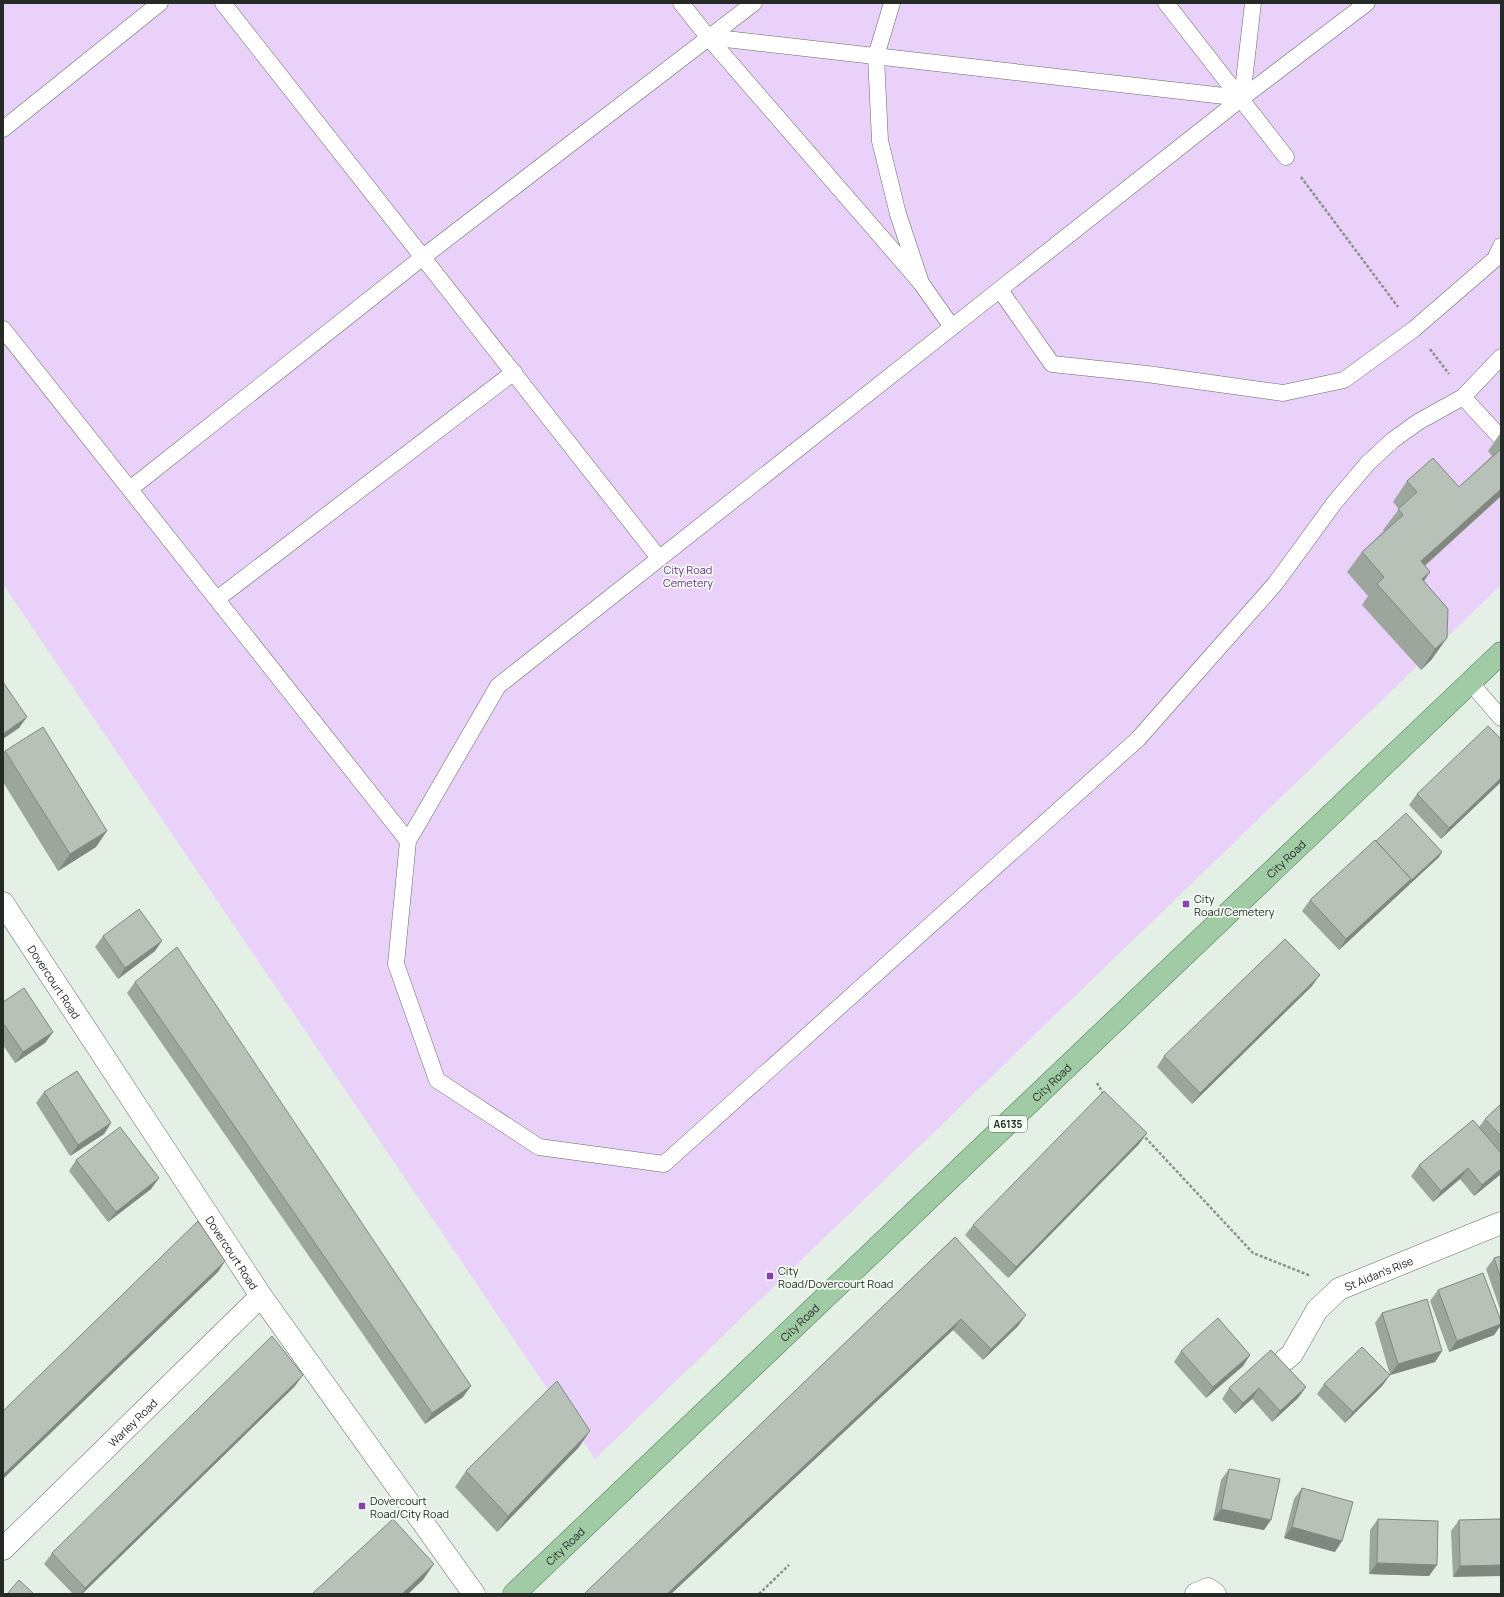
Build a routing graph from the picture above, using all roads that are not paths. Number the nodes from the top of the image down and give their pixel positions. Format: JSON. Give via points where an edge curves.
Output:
{"nodes":[{"id":1,"x":160,"y":3,"type":"edge"},
{"id":2,"x":223,"y":3,"type":"edge"},
{"id":3,"x":681,"y":3,"type":"edge"},
{"id":4,"x":754,"y":3,"type":"edge"},
{"id":5,"x":892,"y":3,"type":"edge"},
{"id":6,"x":1166,"y":3,"type":"edge"},
{"id":7,"x":1253,"y":3,"type":"edge"},
{"id":8,"x":1367,"y":3,"type":"edge"},
{"id":9,"x":708,"y":37,"type":"junction"},
{"id":10,"x":876,"y":56,"type":"junction"},
{"id":11,"x":1242,"y":98,"type":"junction"},
{"id":12,"x":3,"y":129,"type":"edge"},
{"id":13,"x":1286,"y":157,"type":"road end"},
{"id":14,"x":1501,"y":246,"type":"edge"},
{"id":15,"x":423,"y":257,"type":"junction"},
{"id":16,"x":921,"y":284,"type":"junction"},
{"id":17,"x":1000,"y":290,"type":"junction"},
{"id":18,"x":952,"y":328,"type":"junction"},
{"id":19,"x":3,"y":329,"type":"edge"},
{"id":20,"x":1501,"y":357,"type":"edge"},
{"id":21,"x":514,"y":372,"type":"junction"},
{"id":22,"x":1463,"y":397,"type":"junction"},
{"id":23,"x":1501,"y":438,"type":"edge"},
{"id":24,"x":130,"y":490,"type":"junction"},
{"id":25,"x":659,"y":558,"type":"junction"},
{"id":26,"x":217,"y":599,"type":"junction"},
{"id":27,"x":1501,"y":653,"type":"edge"},
{"id":28,"x":1470,"y":682,"type":"junction"},
{"id":29,"x":1501,"y":718,"type":"edge"},
{"id":30,"x":408,"y":841,"type":"junction"},
{"id":31,"x":3,"y":903,"type":"edge"},
{"id":32,"x":1501,"y":1223,"type":"edge"},
{"id":33,"x":261,"y":1296,"type":"junction"},
{"id":34,"x":1285,"y":1360,"type":"dead end"},
{"id":35,"x":3,"y":1549,"type":"edge"},
{"id":36,"x":474,"y":1594,"type":"edge"},
{"id":37,"x":514,"y":1594,"type":"edge"},
{"id":38,"x":1196,"y":1594,"type":"edge"},
{"id":39,"x":1215,"y":1594,"type":"edge"}],
"edges":[{"from":1,"to":12,"type":"lane"},
{"from":2,"to":15,"type":"lane"},
{"from":3,"to":9,"type":"lane"},
{"from":4,"to":9,"type":"lane"},
{"from":5,"to":10,"type":"lane"},
{"from":6,"to":11,"type":"lane"},
{"from":7,"to":11,"type":"lane"},
{"from":8,"to":11,"type":"lane"},
{"from":9,"to":10,"type":"lane"},
{"from":9,"to":15,"type":"lane"},
{"from":9,"to":16,"type":"lane"},
{"from":10,"to":11,"type":"lane"},
{"from":10,"to":16,"type":"lane","via":[[880,141],[898,214]]},
{"from":11,"to":13,"type":"lane"},
{"from":11,"to":17,"type":"lane"},
{"from":14,"to":17,"type":"lane","via":[[1495,259],[1420,324],[1344,380],[1283,393],[1052,364]]},
{"from":15,"to":21,"type":"lane"},
{"from":15,"to":24,"type":"lane"},
{"from":16,"to":18,"type":"lane"},
{"from":17,"to":18,"type":"lane"},
{"from":18,"to":25,"type":"lane"},
{"from":19,"to":24,"type":"lane"},
{"from":20,"to":22,"type":"lane"},
{"from":21,"to":25,"type":"lane"},
{"from":21,"to":26,"type":"lane"},
{"from":22,"to":23,"type":"lane"},
{"from":22,"to":30,"type":"lane","via":[[1418,422],[1368,463],[1275,584],[1138,739],[664,1164],[539,1147],[437,1080],[396,964]]},
{"from":24,"to":26,"type":"lane"},
{"from":25,"to":30,"type":"lane","via":[[498,686]]},
{"from":26,"to":30,"type":"lane"},
{"from":27,"to":28,"type":"main road","name":"City Road","number":"A6135"},
{"from":28,"to":29,"type":"lane"},
{"from":28,"to":37,"type":"main road","name":"City Road","number":"A6135"},
{"from":31,"to":33,"type":"street","name":"Dovercourt Road"},
{"from":32,"to":34,"type":"street","name":"St Aidan's Rise","via":[[1339,1289],[1317,1310],[1292,1354]]},
{"from":33,"to":35,"type":"street","name":"Warley Road"},
{"from":33,"to":36,"type":"street","name":"Dovercourt Road"},
{"from":38,"to":39,"type":"street","via":[[1208,1589]]}]}
